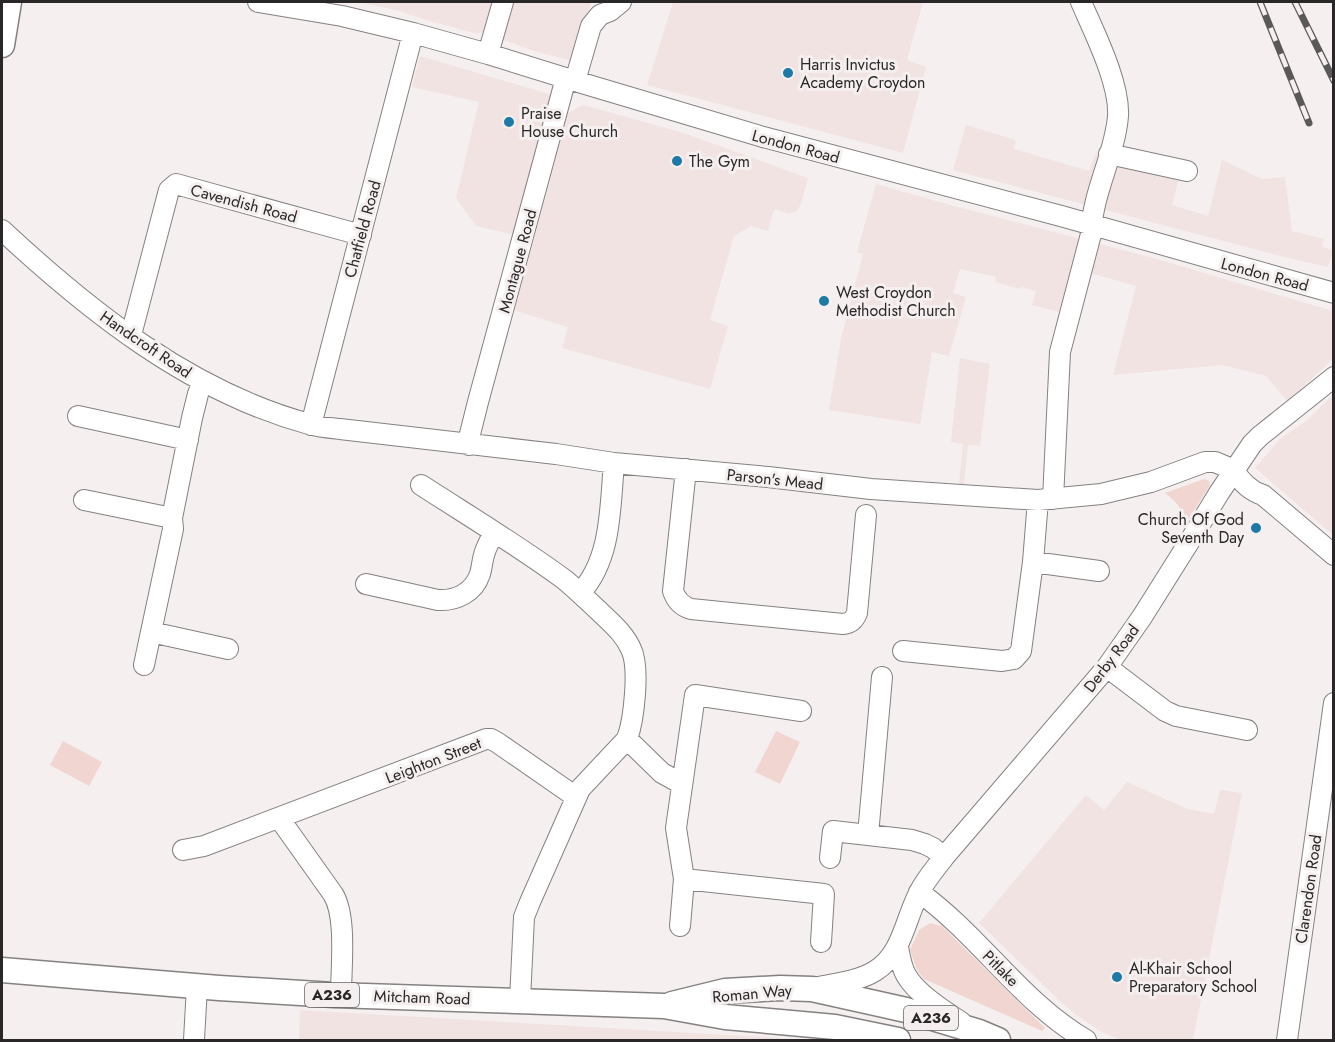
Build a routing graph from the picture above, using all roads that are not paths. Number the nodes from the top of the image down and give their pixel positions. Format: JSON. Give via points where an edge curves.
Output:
{"nodes":[{"id":1,"x":9,"y":2,"type":"edge"},
{"id":2,"x":258,"y":2,"type":"edge"},
{"id":3,"x":503,"y":2,"type":"edge"},
{"id":4,"x":621,"y":2,"type":"edge"},
{"id":5,"x":1081,"y":2,"type":"edge"},
{"id":6,"x":334,"y":8,"type":"edge"},
{"id":7,"x":413,"y":33,"type":"junction"},
{"id":8,"x":2,"y":45,"type":"edge"},
{"id":9,"x":488,"y":54,"type":"junction"},
{"id":10,"x":571,"y":80,"type":"junction"},
{"id":11,"x":1109,"y":154,"type":"junction"},
{"id":12,"x":1187,"y":171,"type":"dead end"},
{"id":13,"x":1092,"y":225,"type":"junction"},
{"id":14,"x":2,"y":230,"type":"edge"},
{"id":15,"x":361,"y":235,"type":"junction"},
{"id":16,"x":1334,"y":293,"type":"edge"},
{"id":17,"x":130,"y":335,"type":"junction"},
{"id":18,"x":1334,"y":377,"type":"edge"},
{"id":19,"x":203,"y":381,"type":"junction"},
{"id":20,"x":78,"y":416,"type":"dead end"},
{"id":21,"x":311,"y":425,"type":"junction"},
{"id":22,"x":188,"y":440,"type":"junction"},
{"id":23,"x":469,"y":445,"type":"junction"},
{"id":24,"x":614,"y":463,"type":"junction"},
{"id":25,"x":686,"y":469,"type":"junction"},
{"id":26,"x":1234,"y":470,"type":"junction"},
{"id":27,"x":421,"y":485,"type":"dead end"},
{"id":28,"x":84,"y":500,"type":"dead end"},
{"id":29,"x":1045,"y":500,"type":"junction"},
{"id":30,"x":868,"y":504,"type":"junction"},
{"id":31,"x":172,"y":518,"type":"junction"},
{"id":32,"x":494,"y":533,"type":"junction"},
{"id":33,"x":1334,"y":555,"type":"edge"},
{"id":34,"x":1033,"y":562,"type":"junction"},
{"id":35,"x":1100,"y":571,"type":"dead end"},
{"id":36,"x":366,"y":584,"type":"dead end"},
{"id":37,"x":580,"y":593,"type":"junction"},
{"id":38,"x":151,"y":632,"type":"junction"},
{"id":39,"x":228,"y":649,"type":"dead end"},
{"id":40,"x":903,"y":651,"type":"dead end"},
{"id":41,"x":144,"y":665,"type":"dead end"},
{"id":42,"x":1107,"y":667,"type":"junction"},
{"id":43,"x":882,"y":677,"type":"dead end"},
{"id":44,"x":1334,"y":703,"type":"edge"},
{"id":45,"x":801,"y":711,"type":"dead end"},
{"id":46,"x":1247,"y":730,"type":"dead end"},
{"id":47,"x":627,"y":738,"type":"junction"},
{"id":48,"x":682,"y":784,"type":"junction"},
{"id":49,"x":576,"y":797,"type":"junction"},
{"id":50,"x":279,"y":818,"type":"junction"},
{"id":51,"x":868,"y":835,"type":"junction"},
{"id":52,"x":183,"y":850,"type":"dead end"},
{"id":53,"x":944,"y":857,"type":"junction"},
{"id":54,"x":830,"y":858,"type":"dead end"},
{"id":55,"x":684,"y":879,"type":"junction"},
{"id":56,"x":920,"y":892,"type":"junction"},
{"id":57,"x":680,"y":926,"type":"dead end"},
{"id":58,"x":821,"y":942,"type":"dead end"},
{"id":59,"x":897,"y":947,"type":"junction"},
{"id":60,"x":2,"y":970,"type":"edge"},
{"id":61,"x":197,"y":986,"type":"junction"},
{"id":62,"x":812,"y":989,"type":"junction"},
{"id":63,"x":341,"y":995,"type":"junction"},
{"id":64,"x":520,"y":1000,"type":"junction"},
{"id":65,"x":664,"y":1006,"type":"junction"},
{"id":66,"x":843,"y":1034,"type":"edge"},
{"id":67,"x":989,"y":1036,"type":"edge"},
{"id":68,"x":194,"y":1041,"type":"edge"},
{"id":69,"x":898,"y":1041,"type":"edge"},
{"id":70,"x":1086,"y":1041,"type":"edge"},
{"id":71,"x":1287,"y":1041,"type":"edge"}],
"edges":[{"from":1,"to":8,"type":"main road"},
{"from":2,"to":6,"type":"street","name":"London Road"},
{"from":3,"to":9,"type":"street"},
{"from":4,"to":10,"type":"street","name":"Montague Road","via":[[591,26]]},
{"from":5,"to":11,"type":"street","via":[[1118,100],[1117,128]]},
{"from":6,"to":7,"type":"street","name":"London Road"},
{"from":7,"to":9,"type":"street","name":"London Road"},
{"from":7,"to":15,"type":"street","name":"Chatfield Road"},
{"from":9,"to":10,"type":"street","name":"London Road"},
{"from":10,"to":13,"type":"street","name":"London Road","via":[[772,140]]},
{"from":10,"to":23,"type":"street","name":"Montague Road"},
{"from":11,"to":12,"type":"street"},
{"from":11,"to":13,"type":"street"},
{"from":13,"to":16,"type":"street","name":"London Road"},
{"from":13,"to":29,"type":"street","via":[[1059,352]]},
{"from":14,"to":17,"type":"street","name":"Handcroft Road","via":[[83,301]]},
{"from":15,"to":17,"type":"street","name":"Cavendish Road","via":[[176,184],[169,190]]},
{"from":15,"to":21,"type":"street","name":"Chatfield Road"},
{"from":17,"to":19,"type":"street","name":"Handcroft Road"},
{"from":18,"to":26,"type":"street","name":"Derby Road","via":[[1260,436]]},
{"from":19,"to":21,"type":"street","name":"Handcroft Road","via":[[264,410]]},
{"from":19,"to":22,"type":"street"},
{"from":20,"to":22,"type":"street"},
{"from":21,"to":23,"type":"street","name":"Parson's Mead"},
{"from":22,"to":31,"type":"street"},
{"from":23,"to":24,"type":"street","name":"Parson's Mead"},
{"from":24,"to":25,"type":"street","name":"Parson's Mead"},
{"from":24,"to":37,"type":"street","via":[[604,546],[597,570]]},
{"from":25,"to":30,"type":"street","name":"Parson's Mead"},
{"from":25,"to":30,"type":"street","via":[[672,591],[679,603],[691,609],[849,623],[857,613]]},
{"from":26,"to":29,"type":"street","name":"Parson's Mead","via":[[1205,462],[1151,482],[1101,494]]},
{"from":26,"to":33,"type":"street","via":[[1242,482]]},
{"from":26,"to":42,"type":"street","name":"Derby Road"},
{"from":27,"to":32,"type":"street"},
{"from":28,"to":31,"type":"street"},
{"from":29,"to":30,"type":"street","name":"Parson's Mead","via":[[960,496]]},
{"from":29,"to":34,"type":"street"},
{"from":31,"to":38,"type":"street"},
{"from":32,"to":36,"type":"street","via":[[477,581],[466,593],[451,600]]},
{"from":32,"to":37,"type":"street"},
{"from":34,"to":35,"type":"street"},
{"from":34,"to":40,"type":"street","via":[[1021,651],[1014,659]]},
{"from":37,"to":47,"type":"street","via":[[619,630],[635,660]]},
{"from":38,"to":39,"type":"street"},
{"from":38,"to":41,"type":"street"},
{"from":42,"to":46,"type":"street","via":[[1176,716]]},
{"from":42,"to":53,"type":"street","name":"Derby Road"},
{"from":43,"to":51,"type":"street"},
{"from":44,"to":71,"type":"street","name":"Clarendon Road"},
{"from":45,"to":48,"type":"street","via":[[695,695]]},
{"from":47,"to":48,"type":"street","via":[[662,773]]},
{"from":47,"to":49,"type":"street"},
{"from":48,"to":55,"type":"street","via":[[676,828]]},
{"from":49,"to":50,"type":"street","name":"Leighton Street","via":[[498,743],[486,739]]},
{"from":49,"to":64,"type":"street","via":[[524,917]]},
{"from":50,"to":52,"type":"street","name":"Leighton Street"},
{"from":50,"to":63,"type":"street","via":[[339,906]]},
{"from":51,"to":53,"type":"street","via":[[912,840]]},
{"from":51,"to":54,"type":"street","via":[[833,831]]},
{"from":53,"to":56,"type":"street","name":"Derby Road"},
{"from":55,"to":57,"type":"street"},
{"from":55,"to":58,"type":"street","via":[[824,894]]},
{"from":56,"to":59,"type":"street","name":"Derby Road"},
{"from":56,"to":70,"type":"street","name":"Pitlake","via":[[956,922],[1047,1013]]},
{"from":59,"to":62,"type":"street","name":"Derby Road","via":[[865,976]]},
{"from":59,"to":67,"type":"street","via":[[907,977],[922,994]]},
{"from":60,"to":61,"type":"main road","name":"Mitcham Road","number":"A236"},
{"from":61,"to":63,"type":"main road","name":"Mitcham Road","number":"A236"},
{"from":61,"to":68,"type":"street"},
{"from":62,"to":65,"type":"main road","name":"Roman Way","number":"A236","via":[[725,992]]},
{"from":62,"to":67,"type":"main road","name":"Roman Way","number":"A236","via":[[906,1010]]},
{"from":63,"to":64,"type":"main road","name":"Mitcham Road","number":"A236"},
{"from":64,"to":65,"type":"main road","name":"Mitcham Road","number":"A236"},
{"from":65,"to":66,"type":"main road","name":"Roman Way","number":"A236"},
{"from":66,"to":69,"type":"main road","name":"Roman Way","number":"A236"}]}
